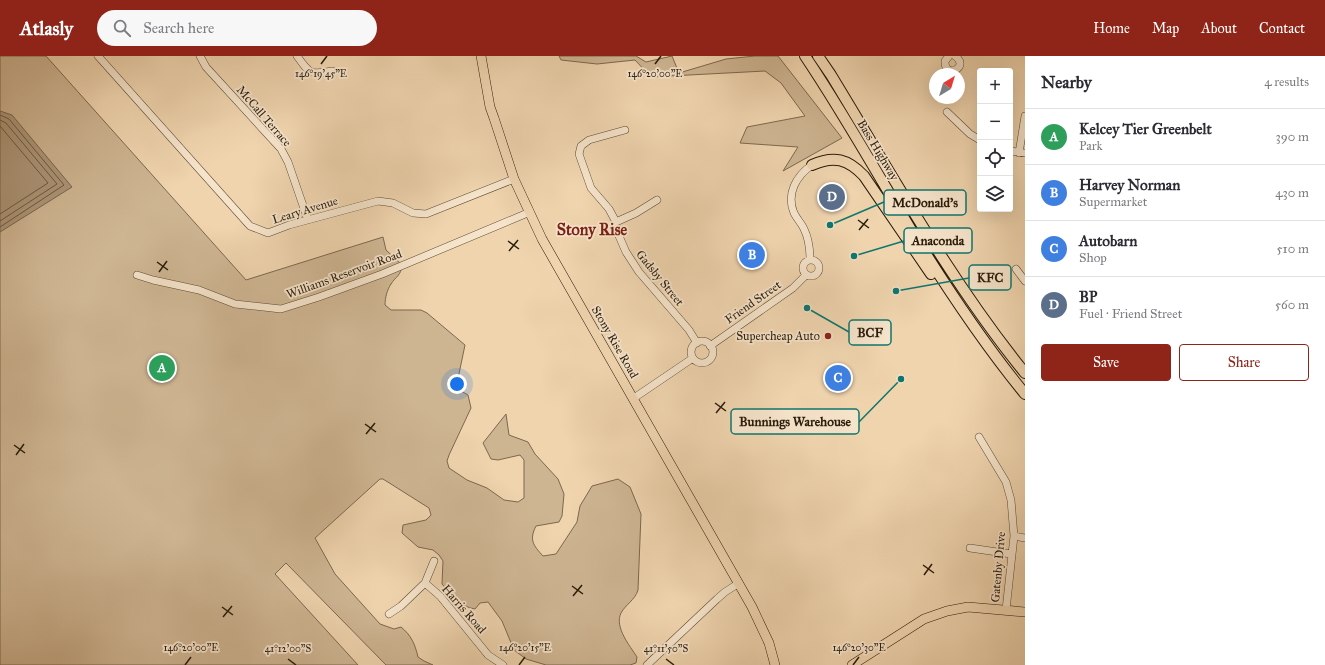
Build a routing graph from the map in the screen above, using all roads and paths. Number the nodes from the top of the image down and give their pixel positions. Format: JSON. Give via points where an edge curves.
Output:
{"nodes":[{"id":1,"x":98,"y":56,"type":"edge"},
{"id":2,"x":200,"y":56,"type":"edge"},
{"id":3,"x":297,"y":56,"type":"edge"},
{"id":4,"x":481,"y":56,"type":"edge"},
{"id":5,"x":805,"y":56,"type":"edge"},
{"id":6,"x":818,"y":56,"type":"edge"},
{"id":7,"x":949,"y":56,"type":"edge"},
{"id":8,"x":959,"y":57,"type":"edge"},
{"id":9,"x":332,"y":71,"type":"dead end"},
{"id":10,"x":946,"y":112,"type":"dead end"},
{"id":11,"x":1025,"y":116,"type":"edge"},
{"id":12,"x":625,"y":130,"type":"dead end"},
{"id":13,"x":977,"y":138,"type":"edge"},
{"id":14,"x":1022,"y":153,"type":"edge"},
{"id":15,"x":812,"y":165,"type":"joint"},
{"id":16,"x":514,"y":179,"type":"junction"},
{"id":17,"x":657,"y":200,"type":"dead end"},
{"id":18,"x":530,"y":212,"type":"junction"},
{"id":19,"x":308,"y":220,"type":"junction"},
{"id":20,"x":616,"y":222,"type":"junction"},
{"id":21,"x":810,"y":260,"type":"junction"},
{"id":22,"x":1016,"y":269,"type":"dead end"},
{"id":23,"x":137,"y":275,"type":"dead end"},
{"id":24,"x":806,"y":275,"type":"junction"},
{"id":25,"x":1025,"y":281,"type":"edge"},
{"id":26,"x":966,"y":315,"type":"junction"},
{"id":27,"x":697,"y":343,"type":"junction"},
{"id":28,"x":710,"y":346,"type":"junction"},
{"id":29,"x":692,"y":358,"type":"junction"},
{"id":30,"x":1025,"y":373,"type":"edge"},
{"id":31,"x":1025,"y":394,"type":"edge"},
{"id":32,"x":634,"y":398,"type":"junction"},
{"id":33,"x":979,"y":437,"type":"dead end"},
{"id":34,"x":1014,"y":536,"type":"junction"},
{"id":35,"x":1025,"y":538,"type":"edge"},
{"id":36,"x":970,"y":548,"type":"dead end"},
{"id":37,"x":1011,"y":554,"type":"junction"},
{"id":38,"x":434,"y":561,"type":"dead end"},
{"id":39,"x":425,"y":583,"type":"junction"},
{"id":40,"x":739,"y":583,"type":"junction"},
{"id":41,"x":1006,"y":610,"type":"junction"},
{"id":42,"x":1025,"y":612,"type":"edge"},
{"id":43,"x":389,"y":614,"type":"dead end"},
{"id":44,"x":762,"y":627,"type":"junction"},
{"id":45,"x":503,"y":665,"type":"edge"},
{"id":46,"x":647,"y":665,"type":"edge"},
{"id":47,"x":770,"y":665,"type":"edge"},
{"id":48,"x":775,"y":665,"type":"edge"},
{"id":49,"x":852,"y":665,"type":"edge"}],
"edges":[{"from":1,"to":19,"type":"street","name":"Leary Avenue","via":[[250,226],[268,233]]},
{"from":2,"to":19,"type":"street","name":"McCall Terrace","via":[[206,67],[281,149]]},
{"from":3,"to":9,"type":"street","via":[[310,72],[317,74]]},
{"from":4,"to":16,"type":"main road","name":"Stony Rise Road","via":[[490,107]]},
{"from":5,"to":26,"type":"highway","name":"Bass Highway"},
{"from":6,"to":30,"type":"highway","name":"Bass Highway","via":[[975,307]]},
{"from":7,"to":8,"type":"street","via":[[944,64],[951,71],[958,69]]},
{"from":10,"to":13,"type":"street"},
{"from":11,"to":14,"type":"street"},
{"from":12,"to":20,"type":"street","name":"Gadsby Street","via":[[589,140],[581,146],[579,154],[592,188]]},
{"from":15,"to":21,"type":"street","via":[[802,171],[792,190],[791,202],[794,214],[804,228],[809,243]]},
{"from":15,"to":26,"type":"highway","via":[[822,160],[835,160],[844,161],[857,169],[932,275]]},
{"from":16,"to":18,"type":"main road","name":"Stony Rise Road"},
{"from":16,"to":19,"type":"street","name":"Leary Avenue","via":[[426,214],[413,213],[393,203],[378,201]]},
{"from":17,"to":20,"type":"street"},
{"from":18,"to":23,"type":"street","name":"Williams Reservoir Road","via":[[382,274],[282,309],[235,304],[199,290]]},
{"from":18,"to":32,"type":"main road","name":"Stony Rise Road","via":[[542,239]]},
{"from":20,"to":27,"type":"street","name":"Gadsby Street","via":[[626,252],[639,272],[690,330]]},
{"from":21,"to":24,"type":"street","via":[[803,265]]},
{"from":21,"to":24,"type":"street","via":[[817,263],[819,270],[815,275]]},
{"from":22,"to":25,"type":"street"},
{"from":24,"to":28,"type":"street","name":"Friend Street","via":[[792,288]]},
{"from":26,"to":31,"type":"highway","name":"Bass Highway"},
{"from":27,"to":28,"type":"street","via":[[704,342]]},
{"from":27,"to":29,"type":"street","via":[[692,348]]},
{"from":28,"to":29,"type":"street","via":[[712,355],[708,361],[698,362]]},
{"from":29,"to":32,"type":"street"},
{"from":32,"to":40,"type":"main road","name":"Stony Rise Road"},
{"from":33,"to":34,"type":"street","name":"Gatenby Drive","via":[[1010,490]]},
{"from":34,"to":35,"type":"street"},
{"from":34,"to":37,"type":"street","name":"Gatenby Drive"},
{"from":36,"to":37,"type":"street"},
{"from":37,"to":41,"type":"street","name":"Gatenby Drive"},
{"from":38,"to":39,"type":"street"},
{"from":39,"to":43,"type":"street","name":"Harris Road"},
{"from":39,"to":45,"type":"street","name":"Harris Road","via":[[440,596],[488,655]]},
{"from":40,"to":44,"type":"main road","name":"Stony Rise Road"},
{"from":40,"to":46,"type":"street","via":[[717,599]]},
{"from":41,"to":42,"type":"main road"},
{"from":41,"to":49,"type":"main road","via":[[968,608],[947,611],[924,619]]},
{"from":44,"to":47,"type":"main road","name":"Stony Rise Road"},
{"from":44,"to":48,"type":"main road","name":"Stony Rise Road"}]}
